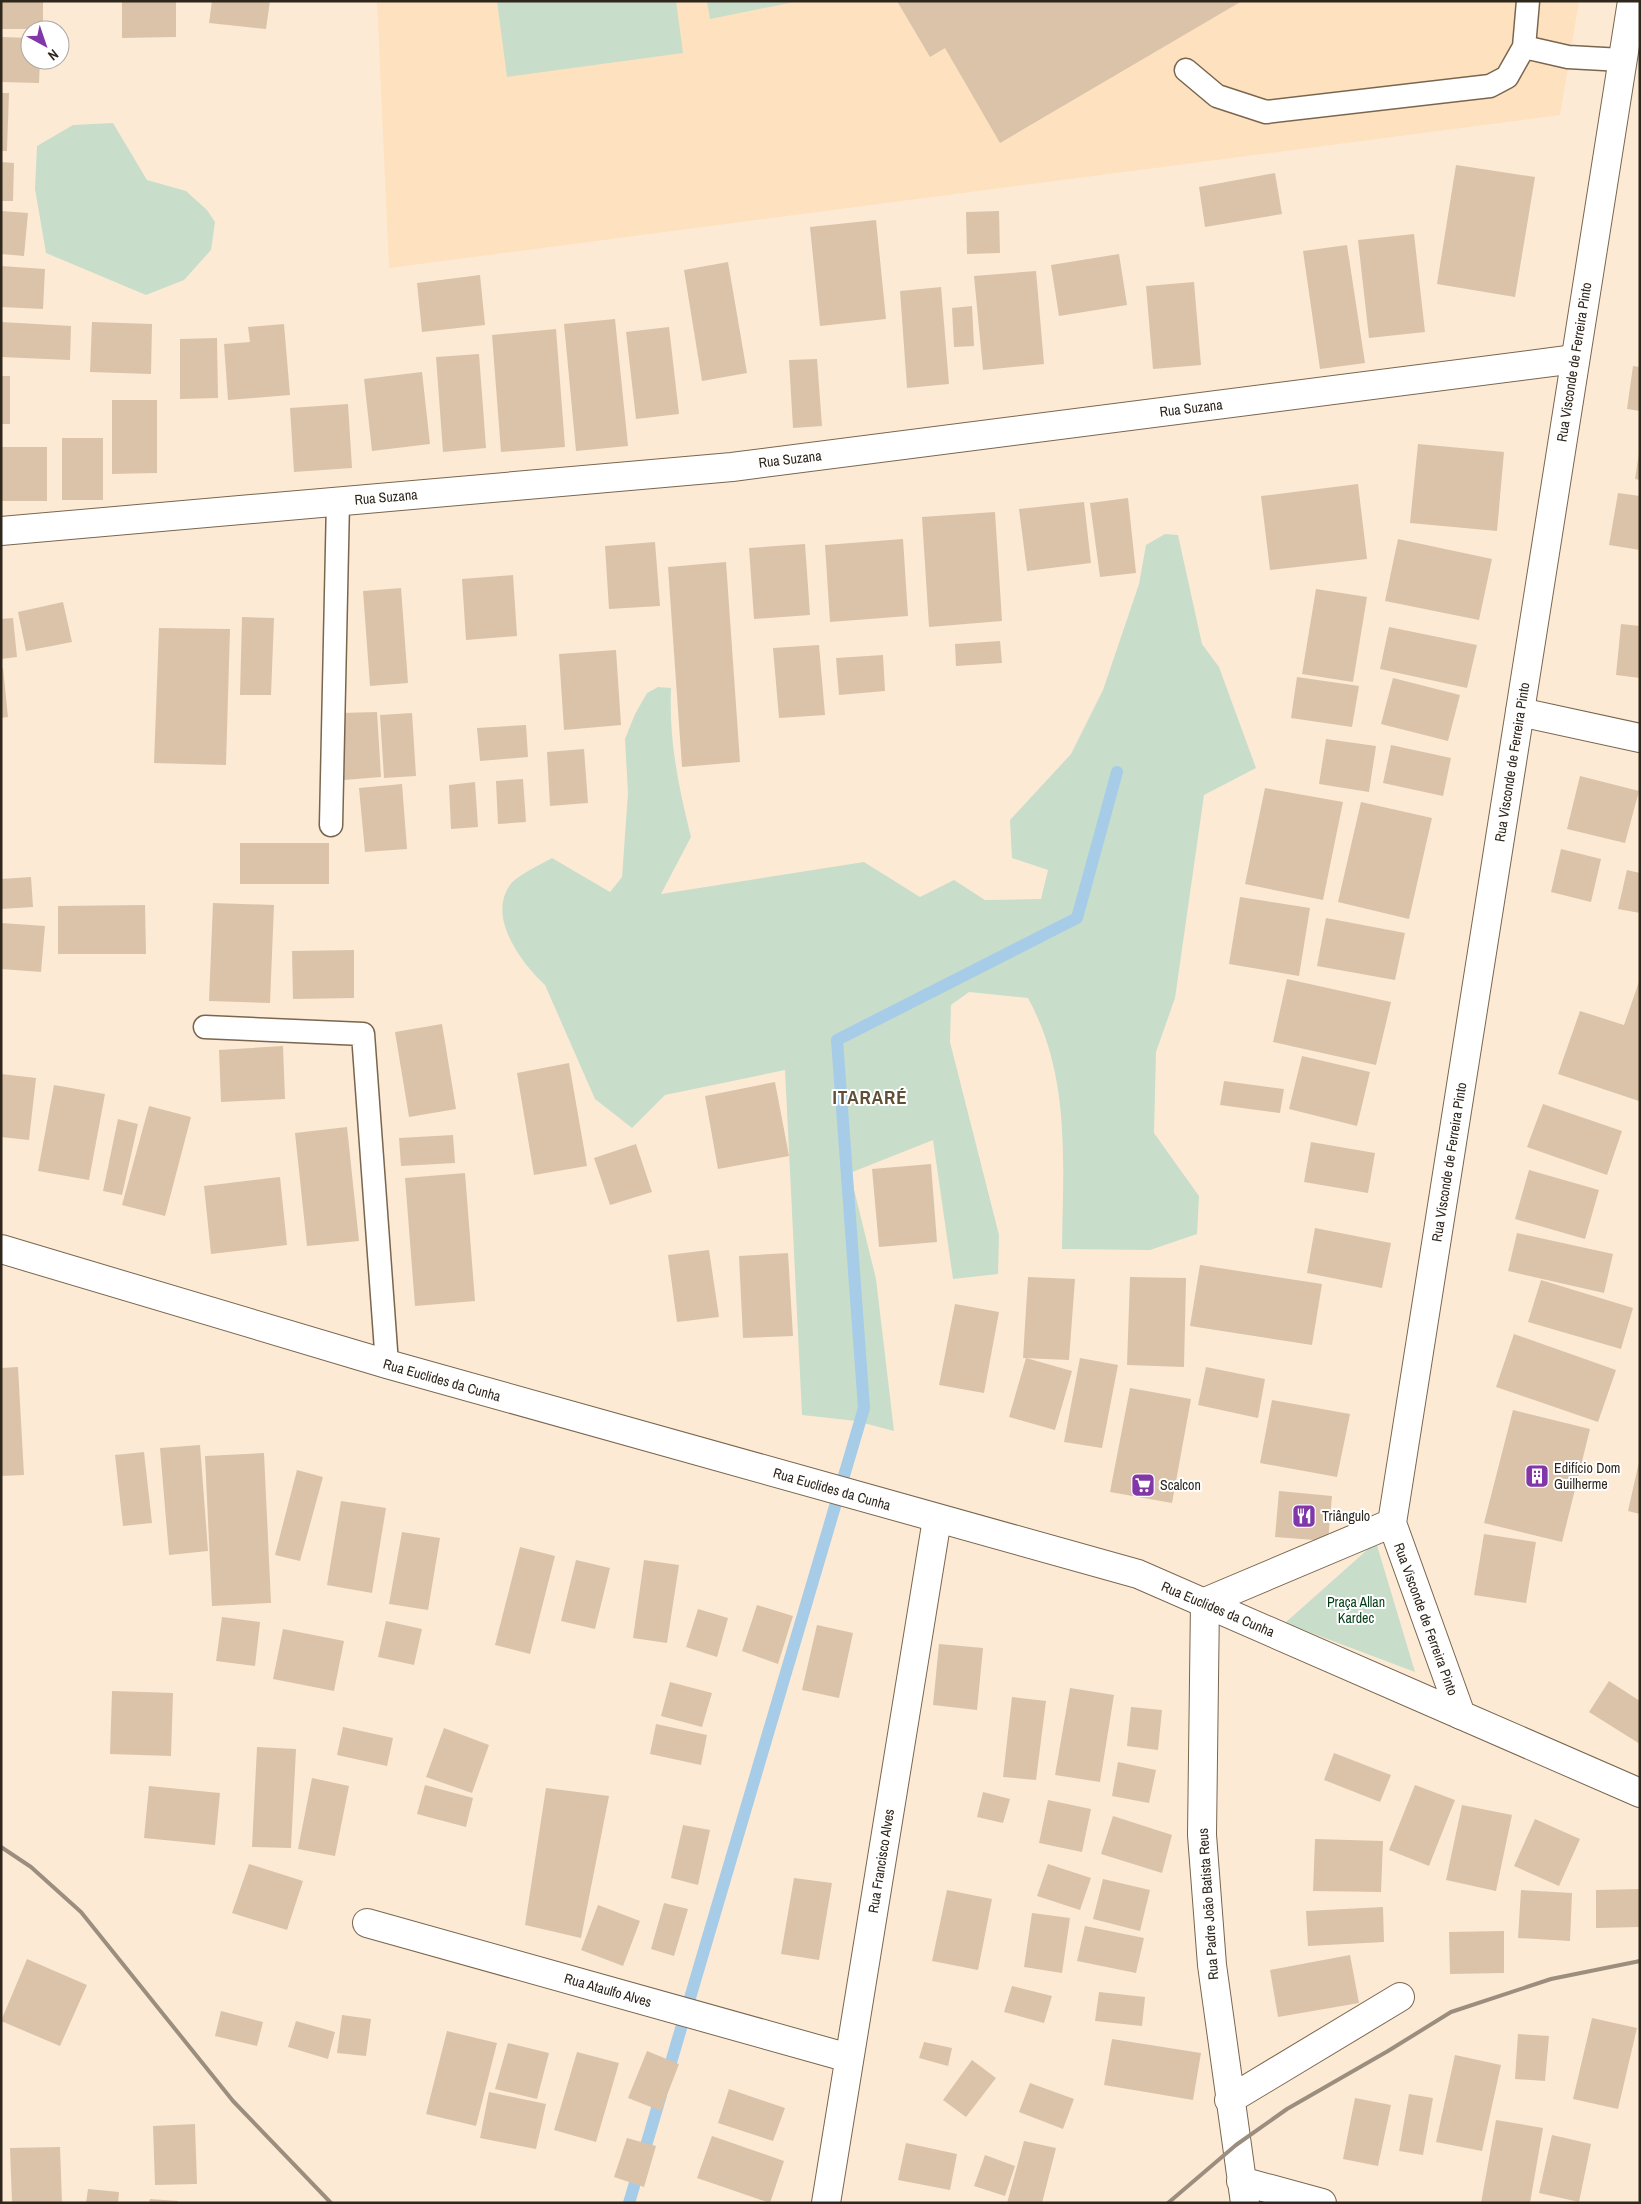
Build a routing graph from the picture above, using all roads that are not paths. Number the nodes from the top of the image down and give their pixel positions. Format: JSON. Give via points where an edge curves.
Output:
{"nodes":[{"id":1,"x":1528,"y":1,"type":"edge"},
{"id":2,"x":1634,"y":7,"type":"edge"},
{"id":3,"x":1524,"y":47,"type":"junction"},
{"id":4,"x":1622,"y":60,"type":"junction"},
{"id":5,"x":1186,"y":70,"type":"dead end"},
{"id":6,"x":1575,"y":359,"type":"junction"},
{"id":7,"x":338,"y":501,"type":"junction"},
{"id":8,"x":1,"y":531,"type":"edge"},
{"id":9,"x":1520,"y":712,"type":"junction"},
{"id":10,"x":1640,"y":738,"type":"edge"},
{"id":11,"x":331,"y":824,"type":"dead end"},
{"id":12,"x":205,"y":1028,"type":"dead end"},
{"id":13,"x":1,"y":1249,"type":"edge"},
{"id":14,"x":387,"y":1364,"type":"junction"},
{"id":15,"x":937,"y":1519,"type":"junction"},
{"id":16,"x":1392,"y":1523,"type":"junction"},
{"id":17,"x":1205,"y":1602,"type":"junction"},
{"id":18,"x":1461,"y":1715,"type":"junction"},
{"id":19,"x":1640,"y":1793,"type":"edge"},
{"id":20,"x":367,"y":1923,"type":"dead end"},
{"id":21,"x":1400,"y":1998,"type":"dead end"},
{"id":22,"x":849,"y":2058,"type":"junction"},
{"id":23,"x":1229,"y":2100,"type":"junction"},
{"id":24,"x":1243,"y":2192,"type":"edge"},
{"id":25,"x":826,"y":2203,"type":"edge"},
{"id":26,"x":1322,"y":2203,"type":"edge"}],
"edges":[{"from":1,"to":3,"type":"lane"},
{"from":2,"to":4,"type":"street","name":"Rua Visconde de Ferreira Pinto"},
{"from":3,"to":4,"type":"lane","via":[[1568,58]]},
{"from":3,"to":5,"type":"lane","via":[[1507,78],[1490,86],[1266,112],[1217,96]]},
{"from":4,"to":6,"type":"street","name":"Rua Visconde de Ferreira Pinto"},
{"from":6,"to":7,"type":"street","name":"Rua Suzana","via":[[732,467]]},
{"from":6,"to":9,"type":"street","name":"Rua Visconde de Ferreira Pinto"},
{"from":7,"to":8,"type":"street","name":"Rua Suzana"},
{"from":7,"to":11,"type":"lane"},
{"from":9,"to":10,"type":"street"},
{"from":9,"to":16,"type":"street","name":"Rua Visconde de Ferreira Pinto"},
{"from":12,"to":14,"type":"lane","via":[[363,1034]]},
{"from":13,"to":14,"type":"street","name":"Rua Euclides da Cunha"},
{"from":14,"to":15,"type":"street","name":"Rua Euclides da Cunha"},
{"from":15,"to":17,"type":"street","name":"Rua Euclides da Cunha","via":[[1138,1574]]},
{"from":15,"to":22,"type":"street","name":"Rua Francisco Alves"},
{"from":16,"to":17,"type":"street","name":"Rua Visconde de Ferreira Pinto"},
{"from":16,"to":18,"type":"street","name":"Rua Visconde de Ferreira Pinto"},
{"from":17,"to":18,"type":"street","name":"Rua Euclides da Cunha"},
{"from":17,"to":23,"type":"street","name":"Rua Padre João Batista Reus","via":[[1202,1835],[1212,1965]]},
{"from":18,"to":19,"type":"street","name":"Rua Euclides da Cunha"},
{"from":20,"to":22,"type":"street","name":"Rua Ataulfo Alves"},
{"from":21,"to":23,"type":"street"},
{"from":22,"to":25,"type":"street","name":"Rua Francisco Alves"},
{"from":23,"to":24,"type":"street","name":"Rua Padre João Batista Reus"},
{"from":24,"to":26,"type":"street"}]}
